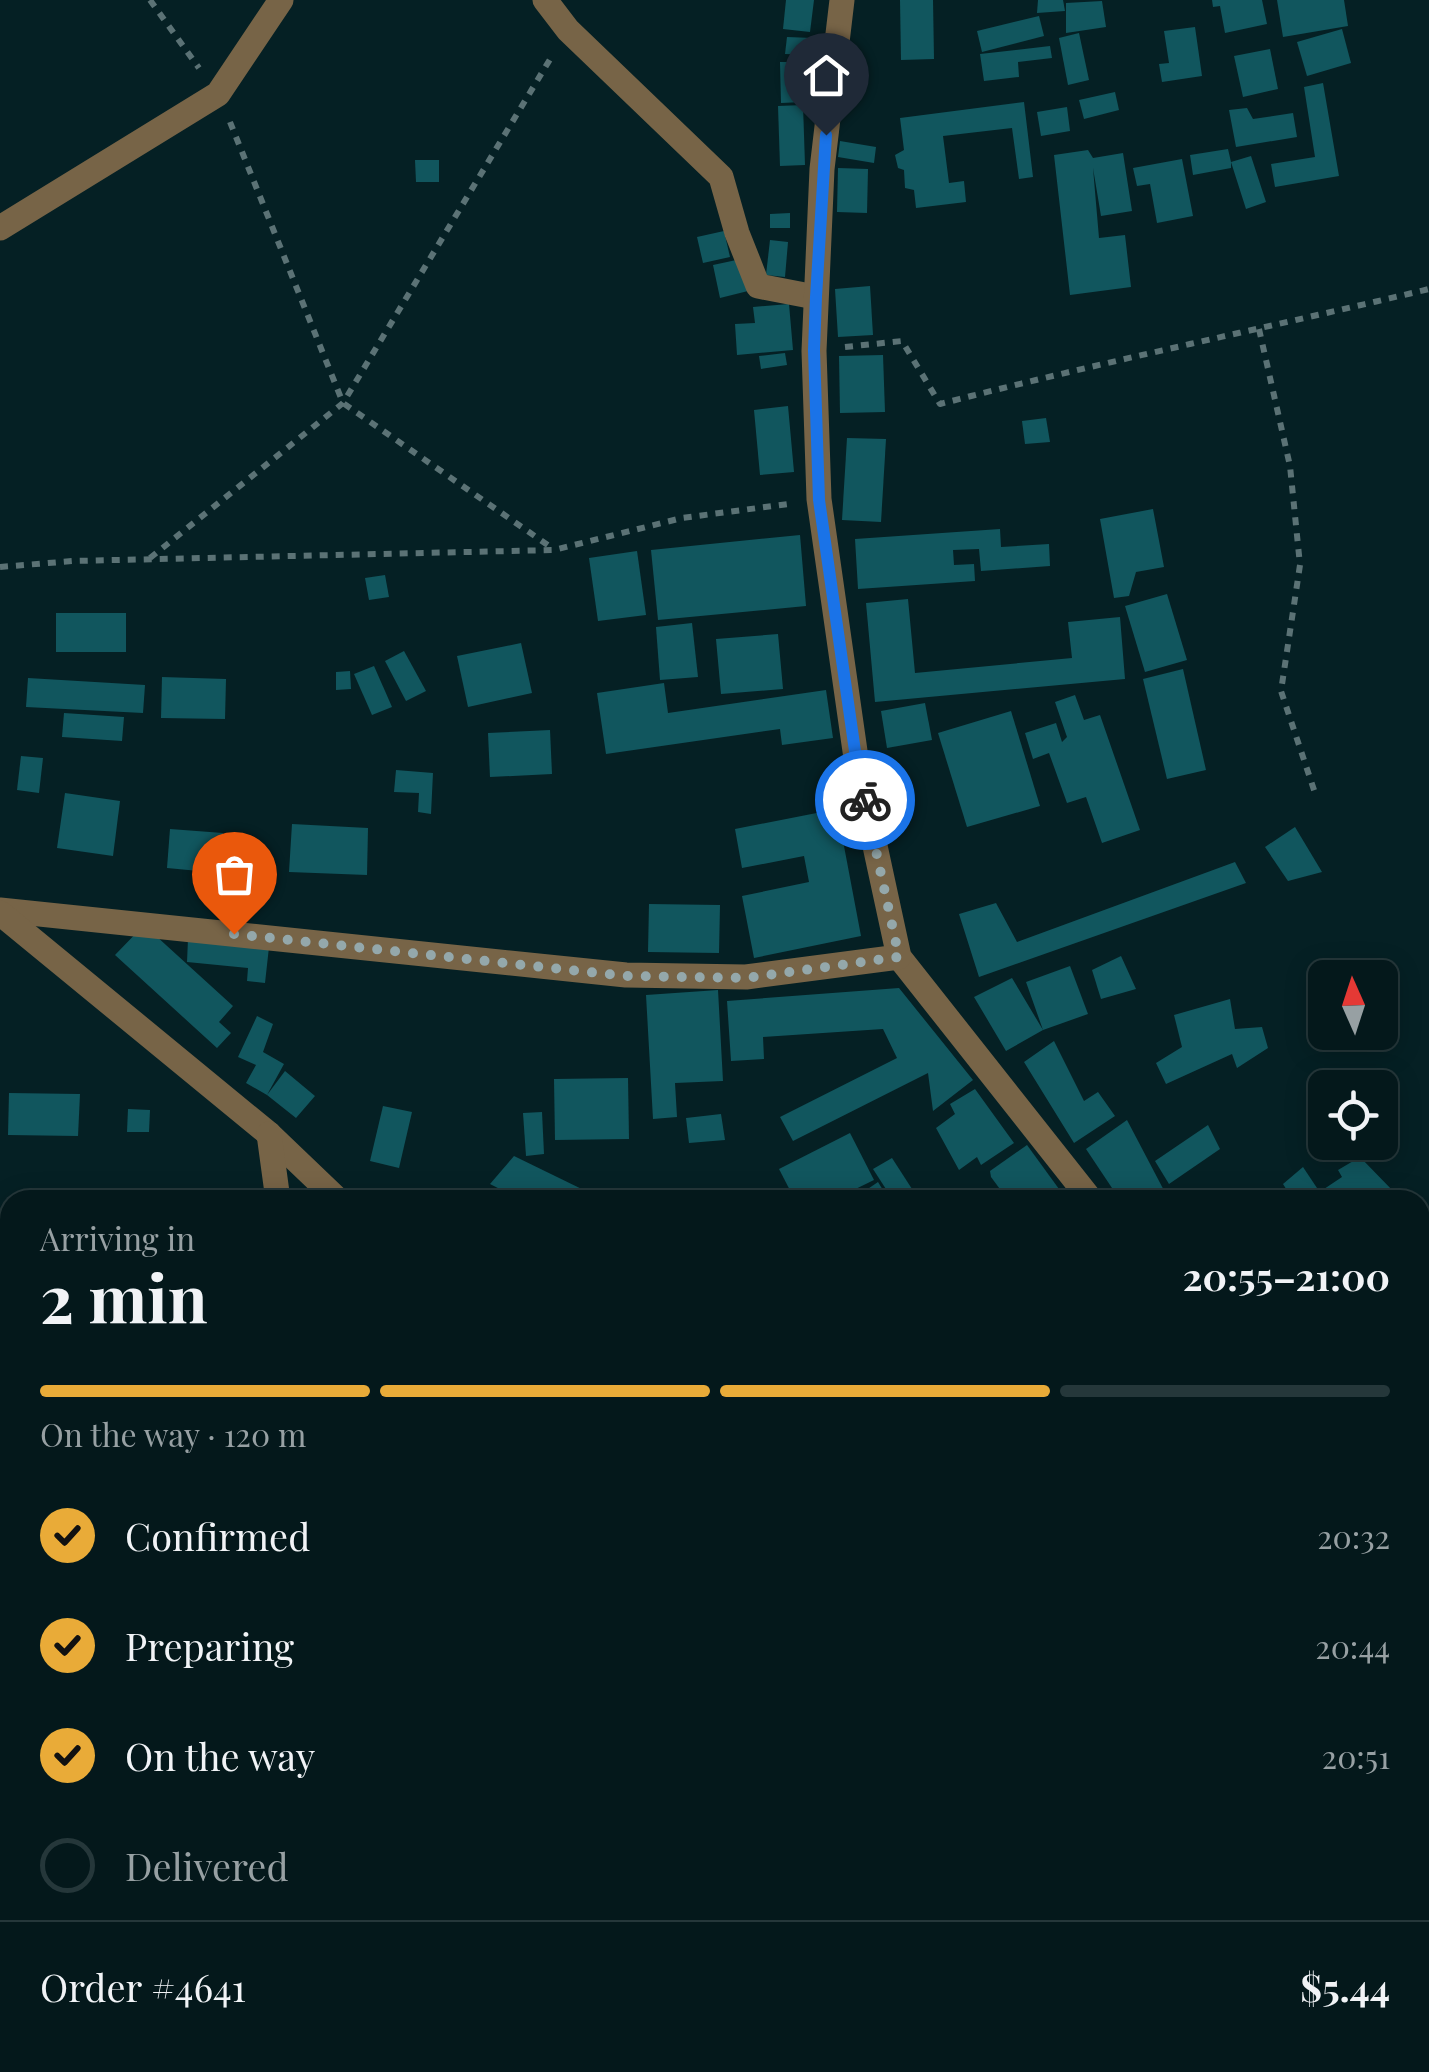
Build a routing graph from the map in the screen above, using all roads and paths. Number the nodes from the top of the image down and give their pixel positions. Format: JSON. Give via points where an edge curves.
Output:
{"nodes":[{"id":1,"x":150,"y":0,"type":"edge"},
{"id":2,"x":281,"y":0,"type":"edge"},
{"id":3,"x":544,"y":0,"type":"edge"},
{"id":4,"x":842,"y":0,"type":"edge"},
{"id":5,"x":568,"y":30,"type":"junction"},
{"id":6,"x":218,"y":94,"type":"junction"},
{"id":7,"x":0,"y":228,"type":"edge"},
{"id":8,"x":1429,"y":289,"type":"edge"},
{"id":9,"x":816,"y":297,"type":"junction"},
{"id":10,"x":1259,"y":329,"type":"junction"},
{"id":11,"x":814,"y":350,"type":"junction"},
{"id":12,"x":343,"y":403,"type":"junction"},
{"id":13,"x":819,"y":500,"type":"junction"},
{"id":14,"x":554,"y":550,"type":"junction"},
{"id":15,"x":149,"y":559,"type":"junction"},
{"id":16,"x":0,"y":568,"type":"edge"},
{"id":17,"x":1316,"y":796,"type":"dead end"},
{"id":18,"x":0,"y":911,"type":"edge"},
{"id":19,"x":899,"y":957,"type":"junction"},
{"id":20,"x":269,"y":1134,"type":"junction"},
{"id":21,"x":277,"y":1190,"type":"edge"},
{"id":22,"x":328,"y":1190,"type":"edge"},
{"id":23,"x":1083,"y":1190,"type":"edge"}],
"edges":[{"from":1,"to":6,"type":"path"},
{"from":2,"to":6,"type":"street"},
{"from":3,"to":5,"type":"street"},
{"from":4,"to":9,"type":"street","via":[[822,168]]},
{"from":5,"to":9,"type":"street","via":[[721,177],[758,286]]},
{"from":5,"to":12,"type":"path"},
{"from":6,"to":7,"type":"street"},
{"from":6,"to":12,"type":"path"},
{"from":8,"to":10,"type":"path"},
{"from":9,"to":11,"type":"street"},
{"from":10,"to":11,"type":"path","via":[[940,404],[902,341]]},
{"from":10,"to":17,"type":"path","via":[[1290,466],[1300,565],[1281,691]]},
{"from":11,"to":13,"type":"street"},
{"from":12,"to":14,"type":"path"},
{"from":12,"to":15,"type":"path"},
{"from":13,"to":14,"type":"path","via":[[682,518]]},
{"from":13,"to":19,"type":"street","via":[[856,758]]},
{"from":14,"to":15,"type":"path"},
{"from":15,"to":16,"type":"path"},
{"from":18,"to":19,"type":"street","via":[[626,976],[746,978]]},
{"from":18,"to":20,"type":"street"},
{"from":19,"to":23,"type":"street"},
{"from":20,"to":21,"type":"street"},
{"from":20,"to":22,"type":"street"}]}
